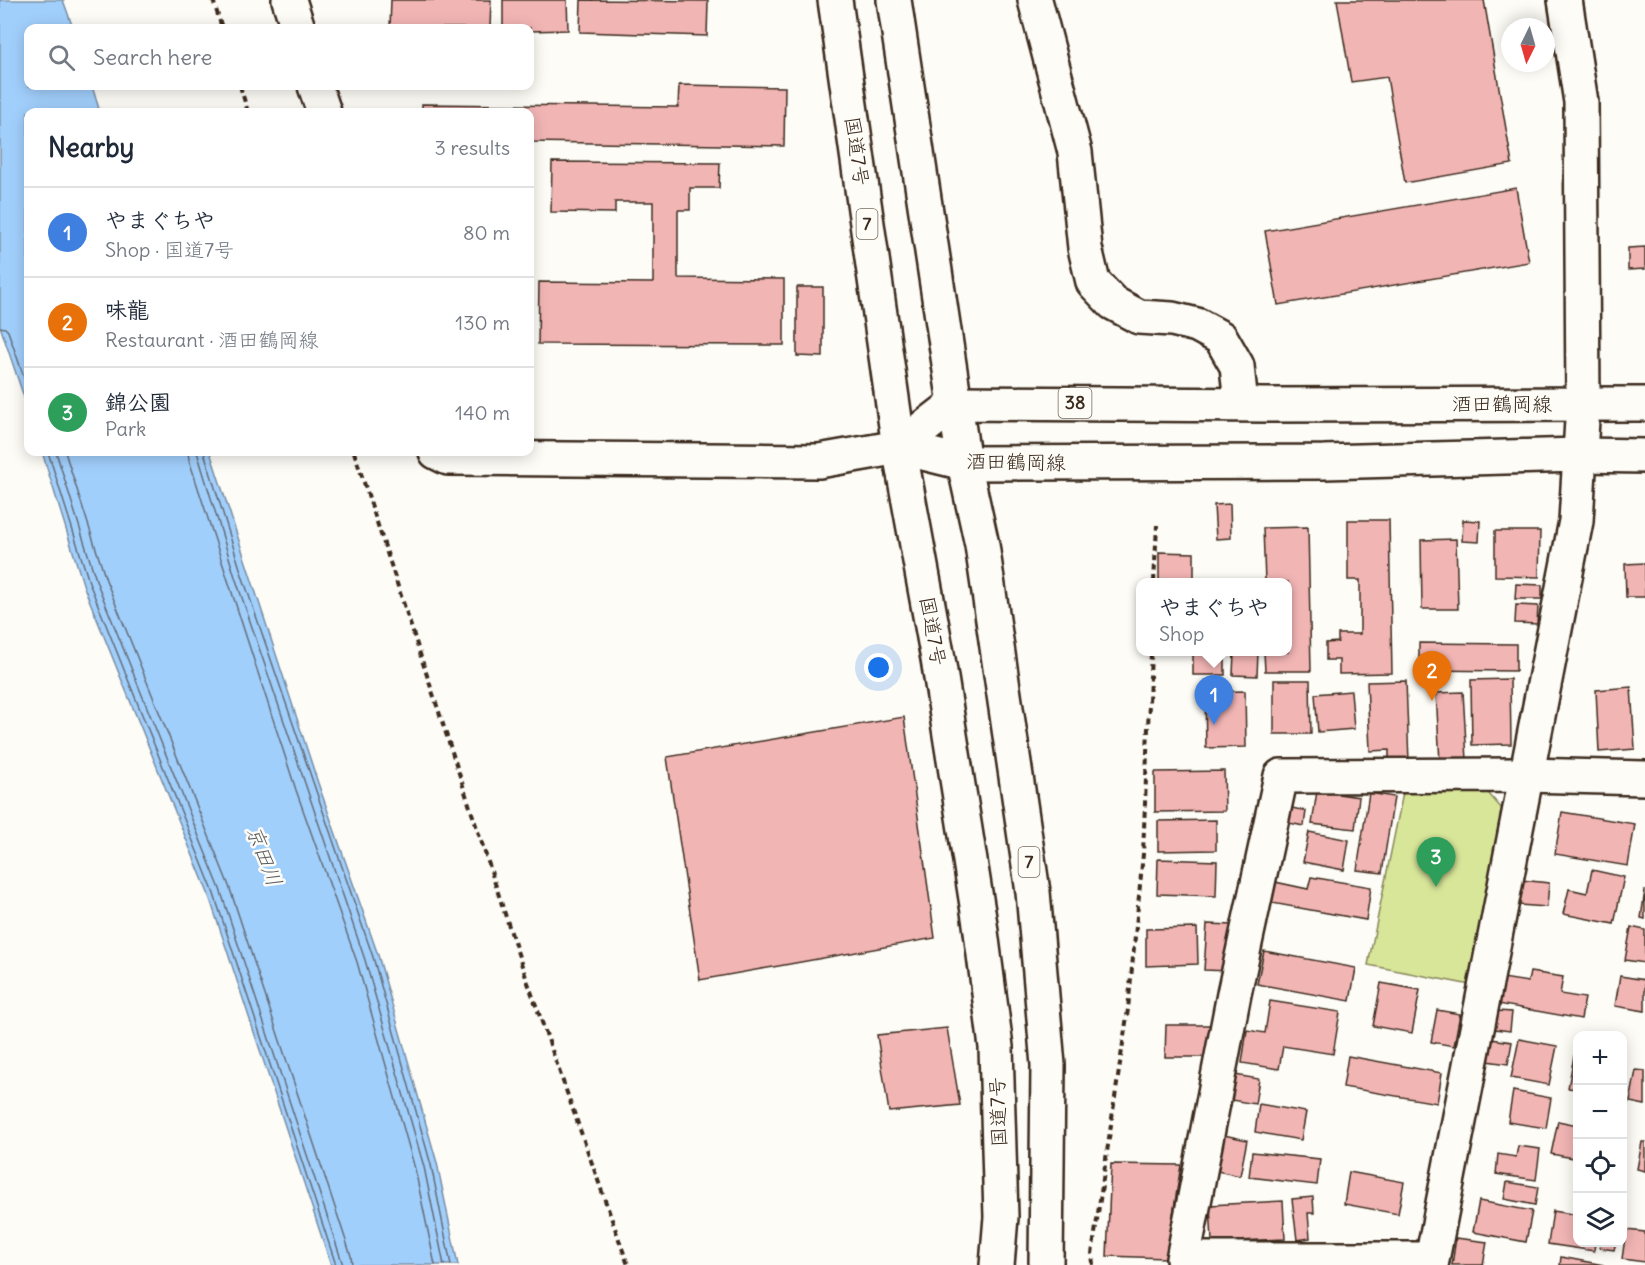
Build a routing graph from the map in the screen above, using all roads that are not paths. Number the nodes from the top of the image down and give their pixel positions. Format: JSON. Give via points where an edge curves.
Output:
{"nodes":[{"id":1,"x":289,"y":0,"type":"edge"},
{"id":2,"x":835,"y":0,"type":"edge"},
{"id":3,"x":894,"y":0,"type":"edge"},
{"id":4,"x":1035,"y":0,"type":"edge"},
{"id":5,"x":1565,"y":0,"type":"edge"},
{"id":6,"x":297,"y":24,"type":"edge"},
{"id":7,"x":316,"y":90,"type":"edge"},
{"id":8,"x":323,"y":108,"type":"edge"},
{"id":9,"x":956,"y":403,"type":"junction"},
{"id":10,"x":1583,"y":403,"type":"junction"},
{"id":11,"x":1241,"y":404,"type":"junction"},
{"id":12,"x":1645,"y":404,"type":"edge"},
{"id":13,"x":899,"y":447,"type":"junction"},
{"id":14,"x":1579,"y":455,"type":"junction"},
{"id":15,"x":444,"y":456,"type":"edge"},
{"id":16,"x":1645,"y":456,"type":"edge"},
{"id":17,"x":963,"y":463,"type":"junction"},
{"id":18,"x":1526,"y":776,"type":"junction"},
{"id":19,"x":1645,"y":778,"type":"edge"},
{"id":20,"x":1431,"y":1262,"type":"edge"},
{"id":21,"x":997,"y":1265,"type":"edge"},
{"id":22,"x":1046,"y":1265,"type":"edge"}],
"edges":[{"from":1,"to":6,"type":"main road"},
{"from":2,"to":13,"type":"main road","name":"国道7号","number":"7"},
{"from":3,"to":9,"type":"main road","number":"7"},
{"from":4,"to":11,"type":"main road","via":[[1074,152],[1093,282],[1113,303],[1139,317],[1197,325],[1221,338],[1237,366]]},
{"from":5,"to":10,"type":"main road","via":[[1581,102]]},
{"from":7,"to":8,"type":"main road"},
{"from":9,"to":11,"type":"main road","name":"酒田鶴岡線","number":"38"},
{"from":9,"to":13,"type":"main road"},
{"from":9,"to":17,"type":"main road","number":"7"},
{"from":10,"to":11,"type":"main road","name":"酒田鶴岡線","number":"38"},
{"from":10,"to":12,"type":"main road","name":"酒田鶴岡線","number":"38"},
{"from":10,"to":14,"type":"main road"},
{"from":13,"to":15,"type":"main road","via":[[819,461]]},
{"from":13,"to":17,"type":"main road","name":"酒田鶴岡線"},
{"from":13,"to":21,"type":"main road","name":"国道7号","number":"7","via":[[942,682],[996,1047],[1001,1217]]},
{"from":14,"to":16,"type":"main road","name":"酒田鶴岡線"},
{"from":14,"to":17,"type":"main road","name":"酒田鶴岡線","via":[[1324,462]]},
{"from":14,"to":18,"type":"main road","via":[[1576,521]]},
{"from":17,"to":22,"type":"main road","number":"7","via":[[982,545],[1033,892],[1048,1065]]},
{"from":18,"to":19,"type":"main road"},
{"from":18,"to":20,"type":"main road"},
{"from":18,"to":20,"type":"main road","via":[[1281,776],[1183,1259]]}]}
